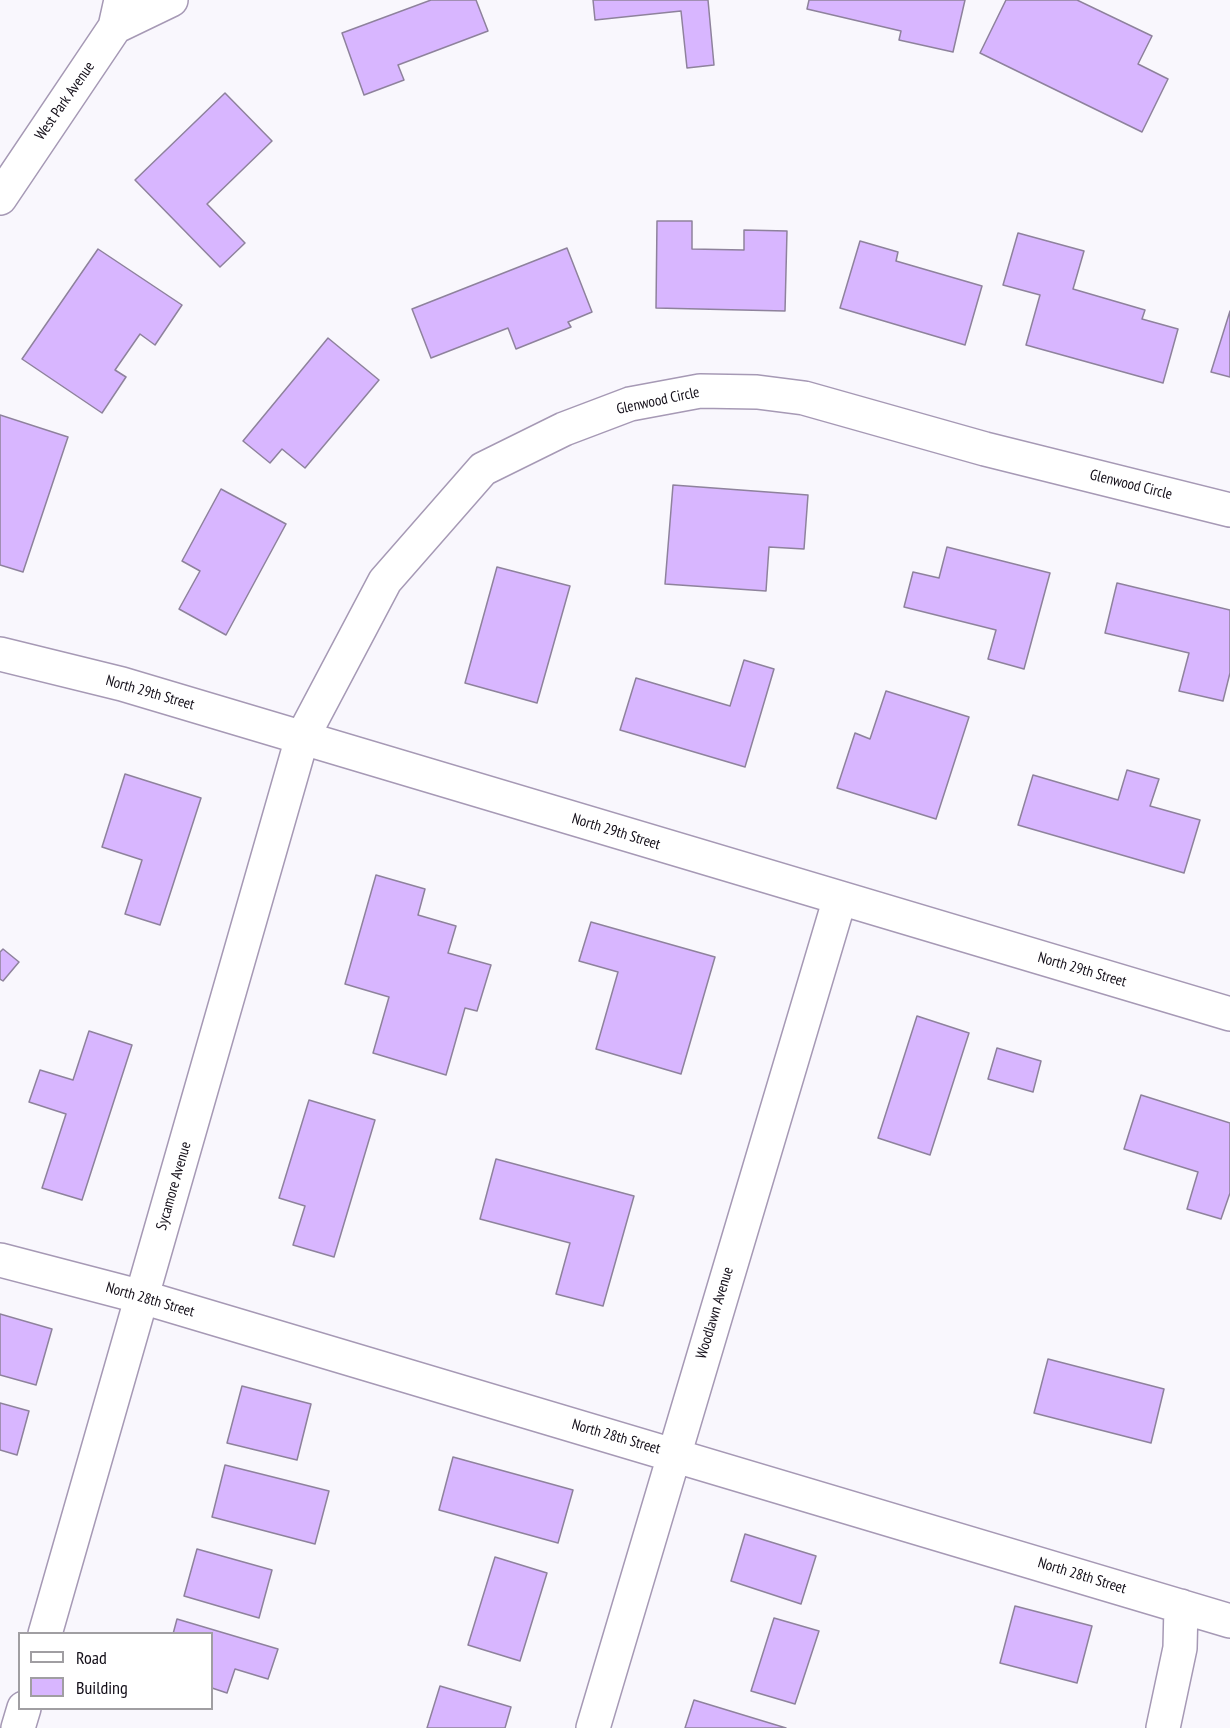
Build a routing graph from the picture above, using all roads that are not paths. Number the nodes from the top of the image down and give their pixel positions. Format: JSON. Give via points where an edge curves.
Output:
{"nodes":[{"id":1,"x":171,"y":0,"type":"edge"},
{"id":2,"x":118,"y":14,"type":"edge"},
{"id":3,"x":0,"y":198,"type":"edge"},
{"id":4,"x":1230,"y":510,"type":"edge"},
{"id":5,"x":0,"y":654,"type":"edge"},
{"id":6,"x":302,"y":738,"type":"junction"},
{"id":7,"x":840,"y":898,"type":"junction"},
{"id":8,"x":1230,"y":1014,"type":"edge"},
{"id":9,"x":0,"y":1260,"type":"edge"},
{"id":10,"x":142,"y":1298,"type":"junction"},
{"id":11,"x":673,"y":1453,"type":"junction"},
{"id":12,"x":1181,"y":1606,"type":"junction"},
{"id":13,"x":1230,"y":1621,"type":"edge"},
{"id":14,"x":46,"y":1632,"type":"edge"},
{"id":15,"x":23,"y":1710,"type":"edge"},
{"id":16,"x":18,"y":1728,"type":"edge"},
{"id":17,"x":593,"y":1728,"type":"edge"},
{"id":18,"x":1164,"y":1728,"type":"edge"}],
"edges":[{"from":1,"to":2,"type":"street"},
{"from":2,"to":3,"type":"street","name":"West Park Avenue"},
{"from":4,"to":6,"type":"street","name":"Glenwood Circle","via":[[985,449],[804,398],[700,391],[630,404],[564,429],[483,469],[385,581]]},
{"from":5,"to":6,"type":"street","name":"North 29th Street","via":[[122,684]]},
{"from":6,"to":7,"type":"street","name":"North 29th Street"},
{"from":6,"to":10,"type":"street","name":"Sycamore Avenue"},
{"from":7,"to":8,"type":"street","name":"North 29th Street"},
{"from":7,"to":11,"type":"street","name":"Woodlawn Avenue"},
{"from":9,"to":10,"type":"street","name":"North 28th Street"},
{"from":10,"to":11,"type":"street","name":"North 28th Street"},
{"from":10,"to":14,"type":"street","name":"Sycamore Avenue"},
{"from":11,"to":12,"type":"street","name":"North 28th Street"},
{"from":11,"to":17,"type":"street","name":"Woodlawn Avenue"},
{"from":12,"to":13,"type":"street","name":"North 28th Street"},
{"from":12,"to":18,"type":"street","via":[[1180,1648]]},
{"from":15,"to":16,"type":"street"}]}
